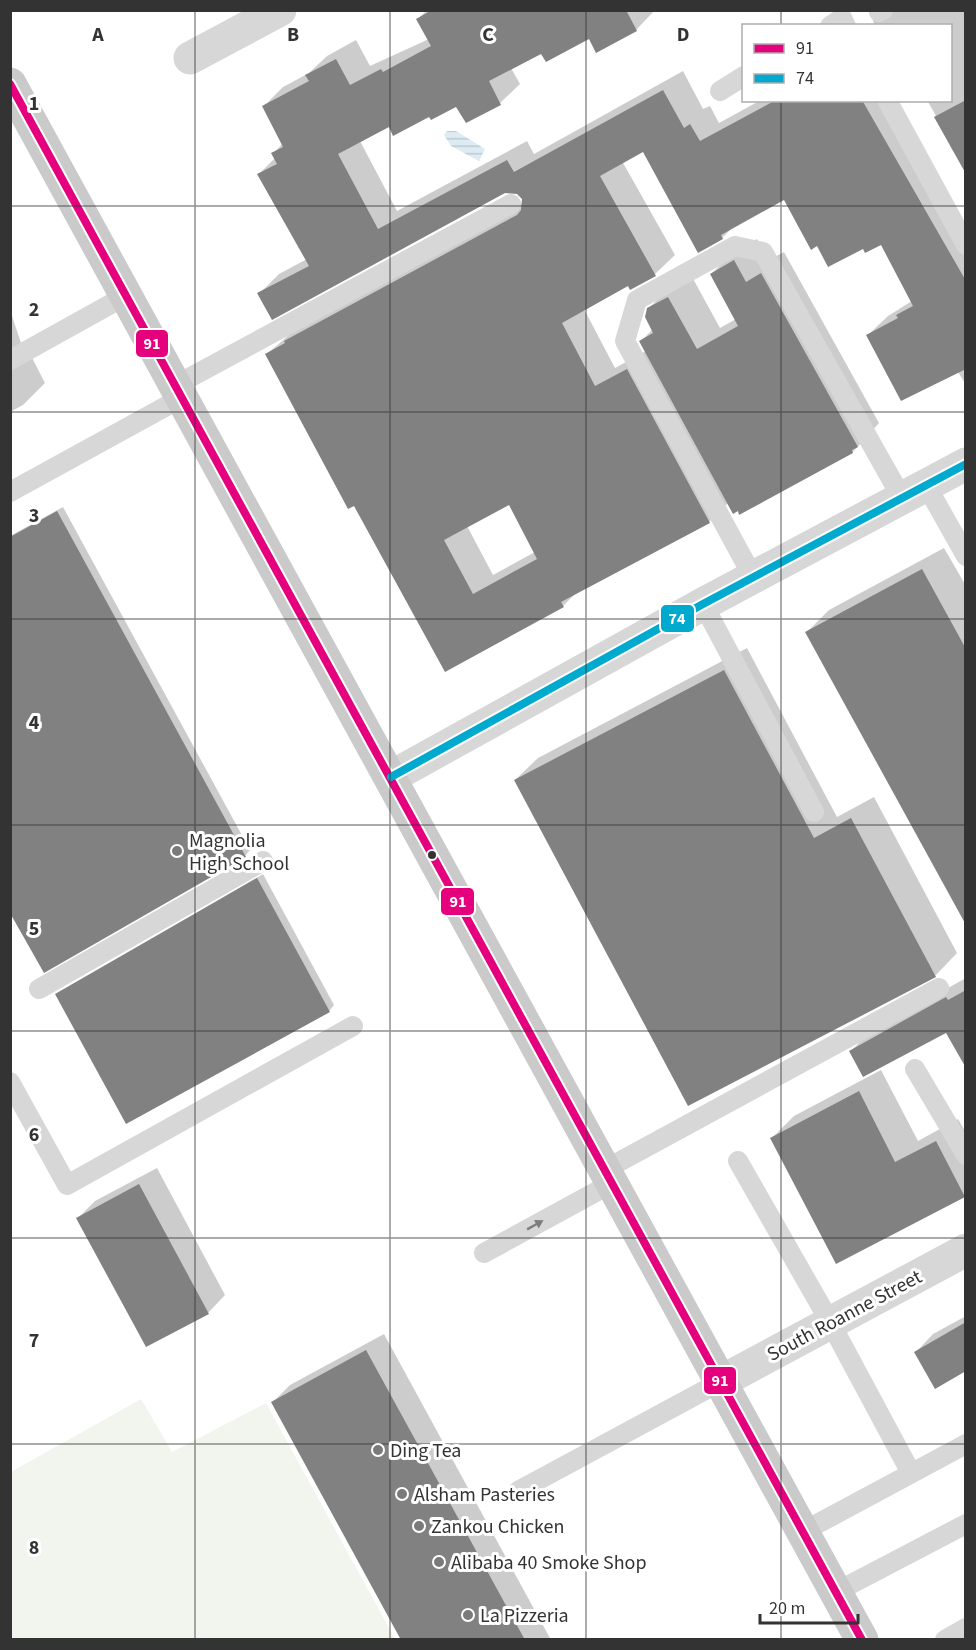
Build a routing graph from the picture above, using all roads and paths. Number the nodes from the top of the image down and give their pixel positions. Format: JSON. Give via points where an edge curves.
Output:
{"nodes":[{"id":1,"x":280,"y":10,"type":"edge"},
{"id":2,"x":833,"y":24,"type":"edge"},
{"id":3,"x":845,"y":24,"type":"edge"},
{"id":4,"x":190,"y":58,"type":"dead end"},
{"id":5,"x":742,"y":77,"type":"edge"},
{"id":6,"x":10,"y":84,"type":"edge"},
{"id":7,"x":720,"y":91,"type":"dead end"},
{"id":8,"x":888,"y":102,"type":"edge"},
{"id":9,"x":511,"y":204,"type":"dead end"},
{"id":10,"x":966,"y":245,"type":"edge"},
{"id":11,"x":127,"y":295,"type":"junction"},
{"id":12,"x":10,"y":360,"type":"edge"},
{"id":13,"x":180,"y":391,"type":"junction"},
{"id":14,"x":966,"y":464,"type":"edge"},
{"id":15,"x":914,"y":491,"type":"junction"},
{"id":16,"x":10,"y":492,"type":"edge"},
{"id":17,"x":966,"y":556,"type":"edge"},
{"id":18,"x":753,"y":577,"type":"junction"},
{"id":19,"x":703,"y":603,"type":"junction"},
{"id":20,"x":391,"y":777,"type":"junction"},
{"id":21,"x":814,"y":812,"type":"dead end"},
{"id":22,"x":263,"y":861,"type":"dead end"},
{"id":23,"x":939,"y":988,"type":"dead end"},
{"id":24,"x":39,"y":989,"type":"dead end"},
{"id":25,"x":353,"y":1026,"type":"dead end"},
{"id":26,"x":915,"y":1069,"type":"dead end"},
{"id":27,"x":10,"y":1082,"type":"edge"},
{"id":28,"x":966,"y":1155,"type":"edge"},
{"id":29,"x":738,"y":1161,"type":"dead end"},
{"id":30,"x":610,"y":1175,"type":"junction"},
{"id":31,"x":966,"y":1250,"type":"edge"},
{"id":32,"x":484,"y":1253,"type":"dead end"},
{"id":33,"x":830,"y":1322,"type":"junction"},
{"id":34,"x":722,"y":1381,"type":"junction"},
{"id":35,"x":966,"y":1444,"type":"edge"},
{"id":36,"x":911,"y":1473,"type":"junction"},
{"id":37,"x":518,"y":1491,"type":"dead end"},
{"id":38,"x":966,"y":1524,"type":"edge"},
{"id":39,"x":804,"y":1531,"type":"junction"},
{"id":40,"x":836,"y":1592,"type":"junction"},
{"id":41,"x":966,"y":1628,"type":"edge"},
{"id":42,"x":862,"y":1640,"type":"edge"},
{"id":43,"x":945,"y":1640,"type":"edge"}],
"edges":[{"from":1,"to":4,"type":"street"},
{"from":2,"to":3,"type":"lane","via":[[842,18]]},
{"from":5,"to":7,"type":"lane"},
{"from":6,"to":11,"type":"main road"},
{"from":8,"to":10,"type":"lane"},
{"from":9,"to":13,"type":"lane"},
{"from":11,"to":12,"type":"lane"},
{"from":11,"to":13,"type":"main road"},
{"from":13,"to":16,"type":"lane"},
{"from":13,"to":20,"type":"main road"},
{"from":14,"to":15,"type":"street"},
{"from":15,"to":17,"type":"lane"},
{"from":15,"to":18,"type":"street"},
{"from":15,"to":18,"type":"lane","via":[[763,252],[735,246],[637,300],[625,341]]},
{"from":18,"to":19,"type":"street"},
{"from":19,"to":20,"type":"street"},
{"from":19,"to":21,"type":"lane"},
{"from":20,"to":30,"type":"main road"},
{"from":22,"to":24,"type":"lane"},
{"from":23,"to":30,"type":"lane"},
{"from":25,"to":27,"type":"lane","via":[[67,1185]]},
{"from":26,"to":28,"type":"lane"},
{"from":29,"to":33,"type":"lane"},
{"from":32,"to":30,"type":"lane","one_way":true},
{"from":30,"to":34,"type":"main road"},
{"from":31,"to":33,"type":"street","name":"South Roanne Street"},
{"from":33,"to":34,"type":"street","name":"South Roanne Street"},
{"from":33,"to":36,"type":"lane"},
{"from":34,"to":37,"type":"lane"},
{"from":34,"to":39,"type":"main road"},
{"from":35,"to":36,"type":"lane"},
{"from":36,"to":39,"type":"lane"},
{"from":38,"to":40,"type":"lane"},
{"from":39,"to":40,"type":"main road"},
{"from":40,"to":42,"type":"main road"},
{"from":41,"to":43,"type":"lane"}]}
